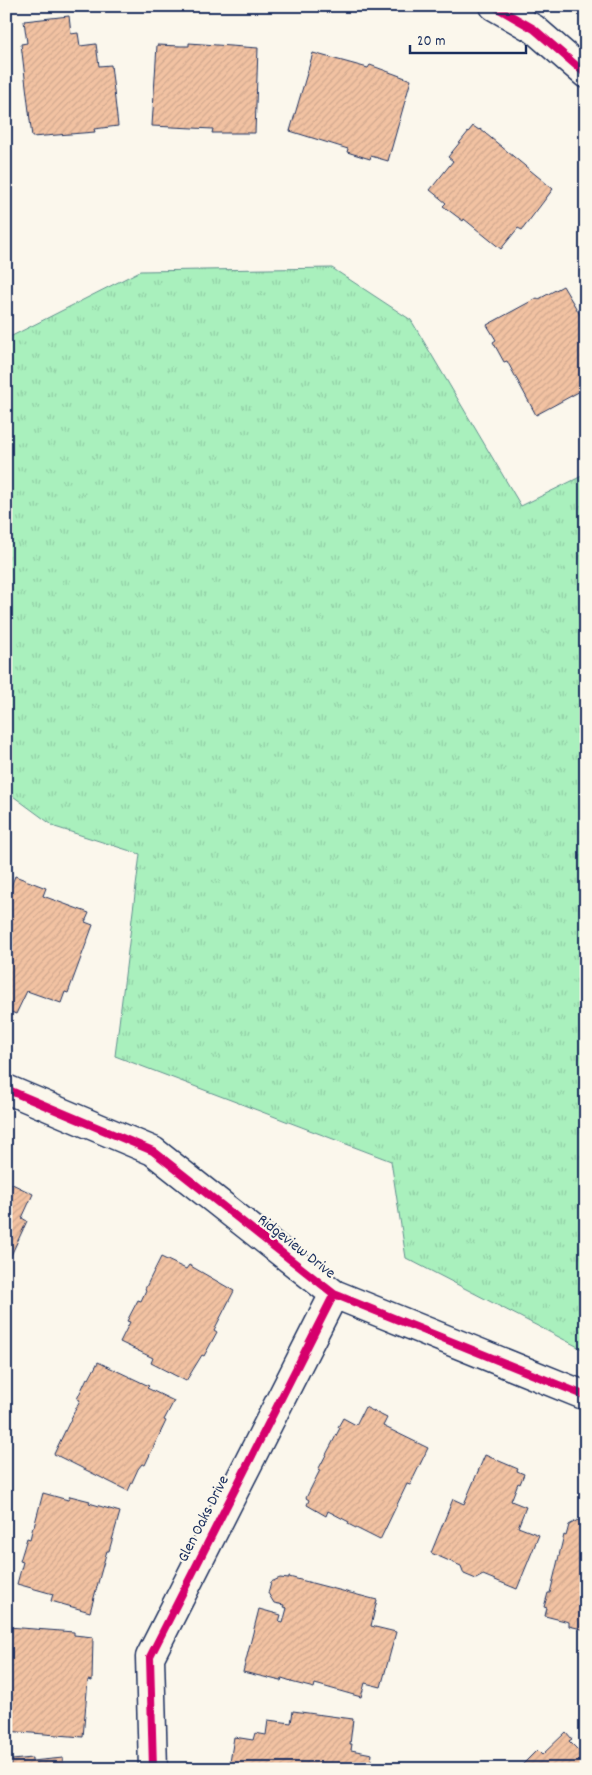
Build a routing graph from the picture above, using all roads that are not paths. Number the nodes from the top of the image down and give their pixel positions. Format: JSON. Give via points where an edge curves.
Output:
{"nodes":[{"id":1,"x":494,"y":6,"type":"edge"},
{"id":2,"x":586,"y":74,"type":"edge"},
{"id":3,"x":6,"y":1089,"type":"edge"},
{"id":4,"x":334,"y":1294,"type":"junction"},
{"id":5,"x":586,"y":1396,"type":"edge"},
{"id":6,"x":153,"y":1769,"type":"edge"}],
"edges":[{"from":1,"to":2,"type":"street","via":[[534,29]]},
{"from":3,"to":4,"type":"street","name":"Ridgeview Drive","via":[[153,1151]]},
{"from":4,"to":5,"type":"street","name":"Ridgeview Drive"},
{"from":4,"to":6,"type":"street","name":"Glen Oaks Drive","via":[[150,1657]]}]}
